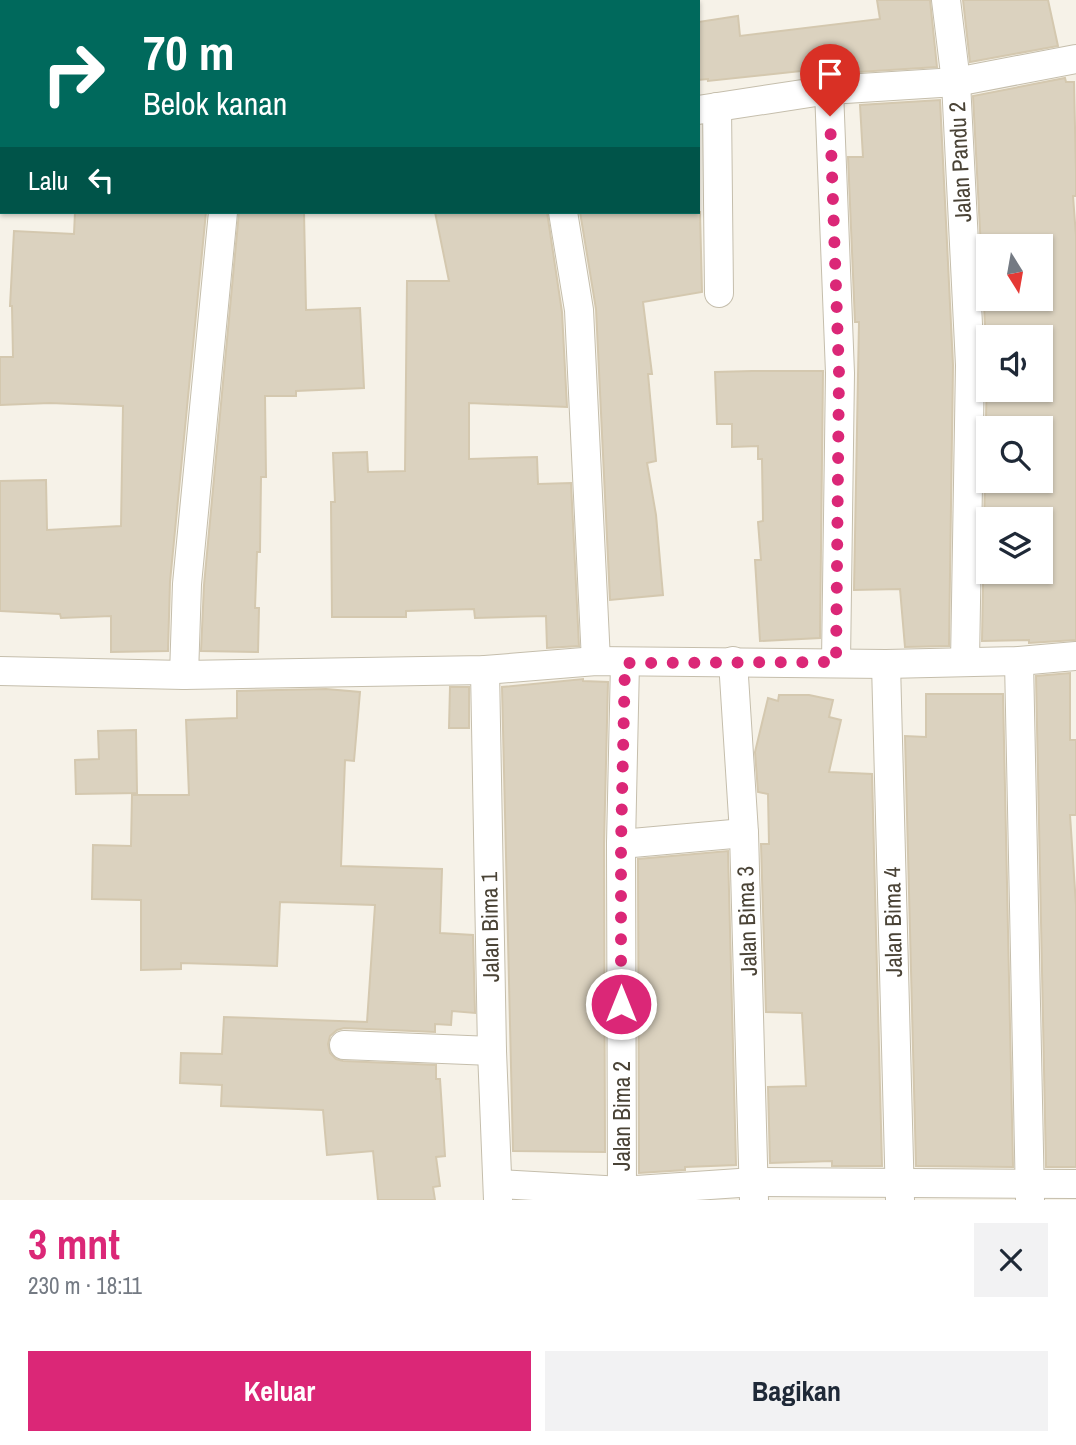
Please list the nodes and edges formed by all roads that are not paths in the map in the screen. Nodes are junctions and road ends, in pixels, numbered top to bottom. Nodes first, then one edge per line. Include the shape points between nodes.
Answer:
1 (946, 0) edge
2 (1076, 59) edge
3 (956, 82) junction
4 (829, 90) junction
5 (708, 108) edge
6 (223, 214) edge
7 (563, 214) edge
8 (719, 293) dead end
9 (1076, 656) edge
10 (596, 661) junction
11 (733, 661) junction
12 (1019, 661) junction
13 (836, 662) junction
14 (965, 662) junction
15 (625, 663) junction
16 (886, 664) junction
17 (485, 670) junction
18 (0, 671) edge
19 (184, 674) junction
20 (744, 833) junction
21 (621, 844) junction
22 (344, 1045) dead end
23 (492, 1051) junction
24 (1076, 1184) edge
25 (754, 1191) edge
26 (899, 1191) edge
27 (498, 1192) edge
28 (1030, 1192) edge
29 (622, 1196) edge

1 - 3 street, Jalan Pandu 2
2 - 3 street
3 - 4 street
3 - 14 street, Jalan Pandu 2 via 970,366
4 - 5 street
4 - 13 street via 839,373
5 - 8 street
6 - 19 street via 188,571
7 - 10 street via 579,310
9 - 12 street
10 - 15 street
10 - 17 street
11 - 13 street
11 - 15 street
11 - 20 street, Jalan Bima 3
12 - 14 street
12 - 28 street
13 - 16 street
14 - 16 street
15 - 21 street, Jalan Bima 2
16 - 26 street, Jalan Bima 4
17 - 19 street
17 - 23 street, Jalan Bima 1
18 - 19 street
20 - 21 street
20 - 25 street, Jalan Bima 3
21 - 29 street, Jalan Bima 2
22 - 23 street
23 - 27 street, Jalan Bima 1
24 - 28 street
25 - 26 street
25 - 29 street
26 - 28 street
27 - 29 street

